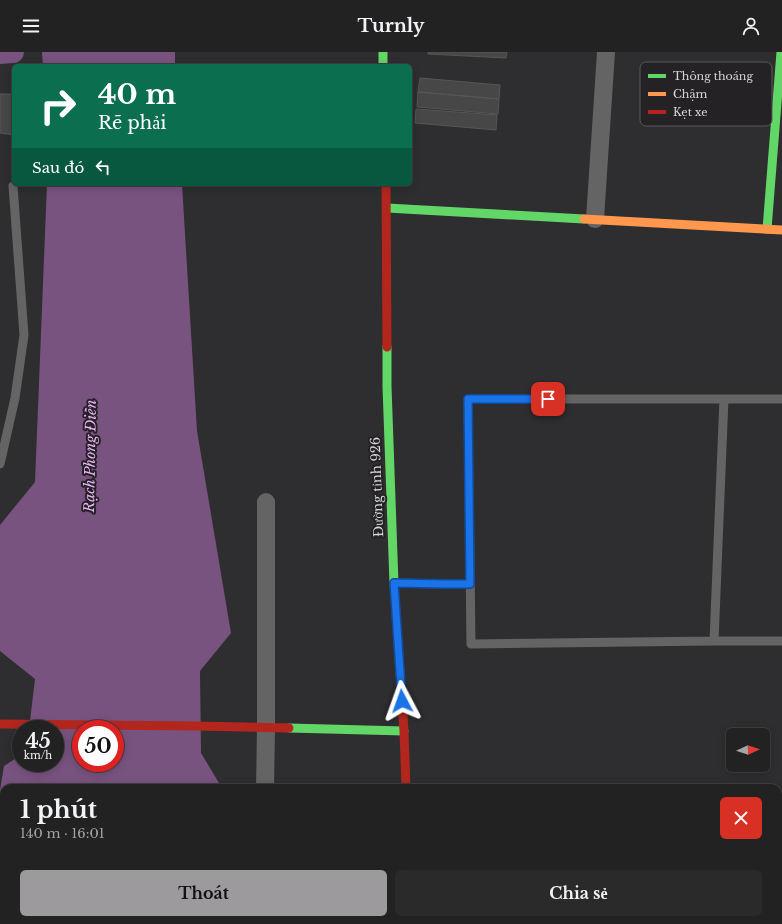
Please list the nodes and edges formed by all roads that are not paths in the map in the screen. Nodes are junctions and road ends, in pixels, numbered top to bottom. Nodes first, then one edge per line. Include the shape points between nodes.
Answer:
1 (383, 52) edge
2 (606, 52) edge
3 (781, 52) edge
4 (383, 64) edge
5 (14, 186) dead end
6 (386, 186) edge
7 (387, 208) junction
8 (596, 219) junction
9 (767, 229) junction
10 (782, 230) edge
11 (724, 399) junction
12 (782, 399) edge
13 (0, 464) edge
14 (266, 502) dead end
15 (394, 583) junction
16 (470, 584) junction
17 (714, 641) junction
18 (782, 641) edge
19 (0, 724) edge
20 (266, 728) junction
21 (404, 731) junction
22 (265, 784) edge
23 (406, 784) edge

1 - 4 street
2 - 8 street
3 - 9 street
5 - 13 lane via 24,335 15,398
6 - 7 street, Đường tỉnh 926
7 - 8 street
7 - 15 street, Đường tỉnh 926 via 387,386
8 - 9 street
9 - 10 street
11 - 12 lane
11 - 16 lane via 468,399
11 - 17 lane
14 - 20 street
15 - 16 lane
15 - 21 street, Đường tỉnh 926
16 - 17 lane via 471,644
17 - 18 lane
19 - 20 street
20 - 21 street
20 - 22 street
21 - 23 street, Đường tỉnh 926

